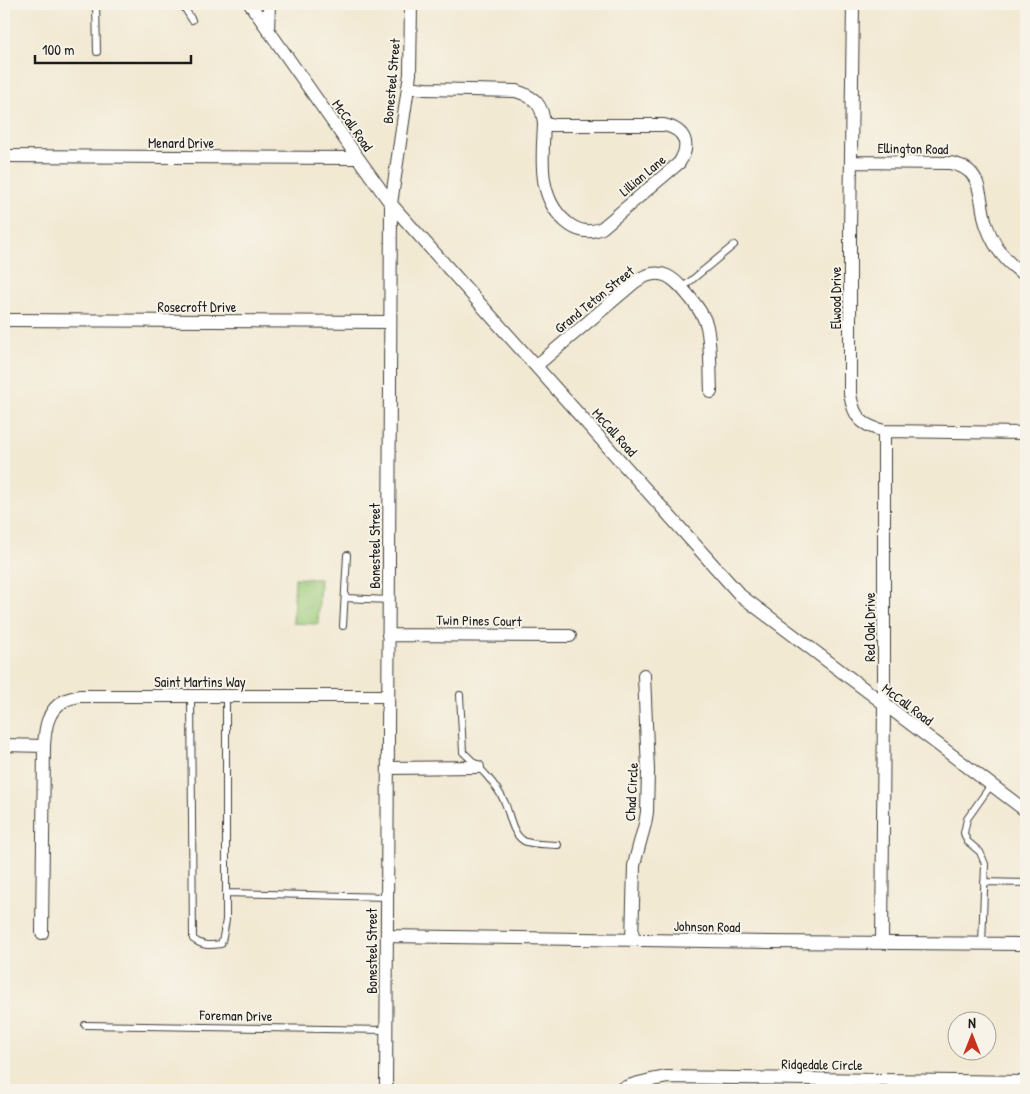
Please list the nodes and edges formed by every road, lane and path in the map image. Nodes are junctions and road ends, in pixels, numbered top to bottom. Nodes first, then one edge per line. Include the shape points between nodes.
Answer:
1 (8, 4) edge
2 (96, 4) edge
3 (182, 4) edge
4 (250, 4) edge
5 (269, 4) edge
6 (411, 4) edge
7 (853, 4) edge
8 (4, 7) edge
9 (192, 20) dead end
10 (268, 31) junction
11 (96, 52) dead end
12 (408, 88) junction
13 (544, 125) junction
14 (4, 156) edge
15 (358, 158) junction
16 (851, 162) junction
17 (391, 204) junction
18 (734, 245) dead end
19 (1026, 275) edge
20 (682, 288) junction
21 (4, 320) edge
22 (390, 322) junction
23 (536, 366) junction
24 (711, 392) dead end
25 (884, 432) junction
26 (1026, 433) edge
27 (347, 555) dead end
28 (344, 598) junction
29 (389, 600) junction
30 (343, 626) dead end
31 (388, 634) junction
32 (570, 636) dead end
33 (644, 675) dead end
34 (460, 695) dead end
35 (191, 696) junction
36 (226, 696) junction
37 (388, 696) junction
38 (884, 704) junction
39 (4, 745) edge
40 (44, 746) junction
41 (478, 767) junction
42 (388, 768) junction
43 (991, 785) junction
44 (1026, 812) edge
45 (558, 845) dead end
46 (984, 882) junction
47 (1026, 883) edge
48 (227, 893) junction
49 (387, 897) junction
50 (42, 933) dead end
51 (386, 936) junction
52 (632, 940) junction
53 (882, 943) junction
54 (982, 944) junction
55 (1026, 944) edge
56 (85, 1025) dead end
57 (386, 1030) junction
58 (1026, 1082) edge
59 (386, 1090) edge
60 (619, 1090) edge

1 - 8 lane
2 - 11 lane
3 - 9 lane
4 - 10 street, McCall Road
5 - 10 street
6 - 12 street, Bonesteel Street
7 - 16 street, Elwood Drive
10 - 15 street, McCall Road
12 - 13 street, Lillian Lane via 516,91 540,105
12 - 17 street, Bonesteel Street
13 - 13 street, Lillian Lane via 664,125 681,133 686,147 679,163 602,228 590,232 567,223 554,208 546,190 542,163
14 - 15 street, Menard Drive
15 - 17 street, McCall Road
16 - 19 street, Ellington Road via 950,163 966,168 978,183 991,237 1002,255
16 - 25 street, Elwood Drive via 850,394 860,420
17 - 22 street, Bonesteel Street
17 - 23 street, McCall Road
18 - 20 lane
20 - 23 street, Grand Teton Street via 664,274 644,276
20 - 24 street, Grand Teton Street via 707,325
21 - 22 street, Rosecroft Drive
22 - 29 street, Bonesteel Street
23 - 38 street, McCall Road via 740,594
25 - 26 street, Elwood Drive
25 - 38 street, Red Oak Drive
27 - 28 lane
28 - 29 lane
28 - 30 lane
29 - 31 street, Bonesteel Street
31 - 32 street, Twin Pines Court
31 - 37 street, Bonesteel Street
33 - 52 street, Chad Circle via 647,812 634,866
34 - 41 lane via 463,752
35 - 36 street, Saint Martins Way
35 - 40 street, Saint Martins Way via 79,696 64,701 52,711 46,725
35 - 48 lane via 193,939 200,944 220,944 226,920
36 - 37 street, Saint Martins Way
36 - 48 lane
37 - 42 street, Bonesteel Street
38 - 43 street, McCall Road
38 - 53 street, Red Oak Drive
39 - 40 street
40 - 50 street, Saint Martins Way
41 - 42 street
41 - 45 lane via 499,791 519,838 526,843
42 - 49 street, Bonesteel Street
43 - 44 street, McCall Road
43 - 46 lane via 967,819 964,833 967,841 980,852 985,864
46 - 47 lane
46 - 54 lane
48 - 49 lane
49 - 51 street, Bonesteel Street
51 - 52 street, Johnson Road
51 - 57 street, Bonesteel Street
52 - 53 street, Johnson Road
53 - 54 street, Johnson Road
54 - 55 street, Johnson Road
56 - 57 lane, Foreman Drive
57 - 59 street, Bonesteel Street
58 - 60 street, Ridgedale Circle via 667,1077

